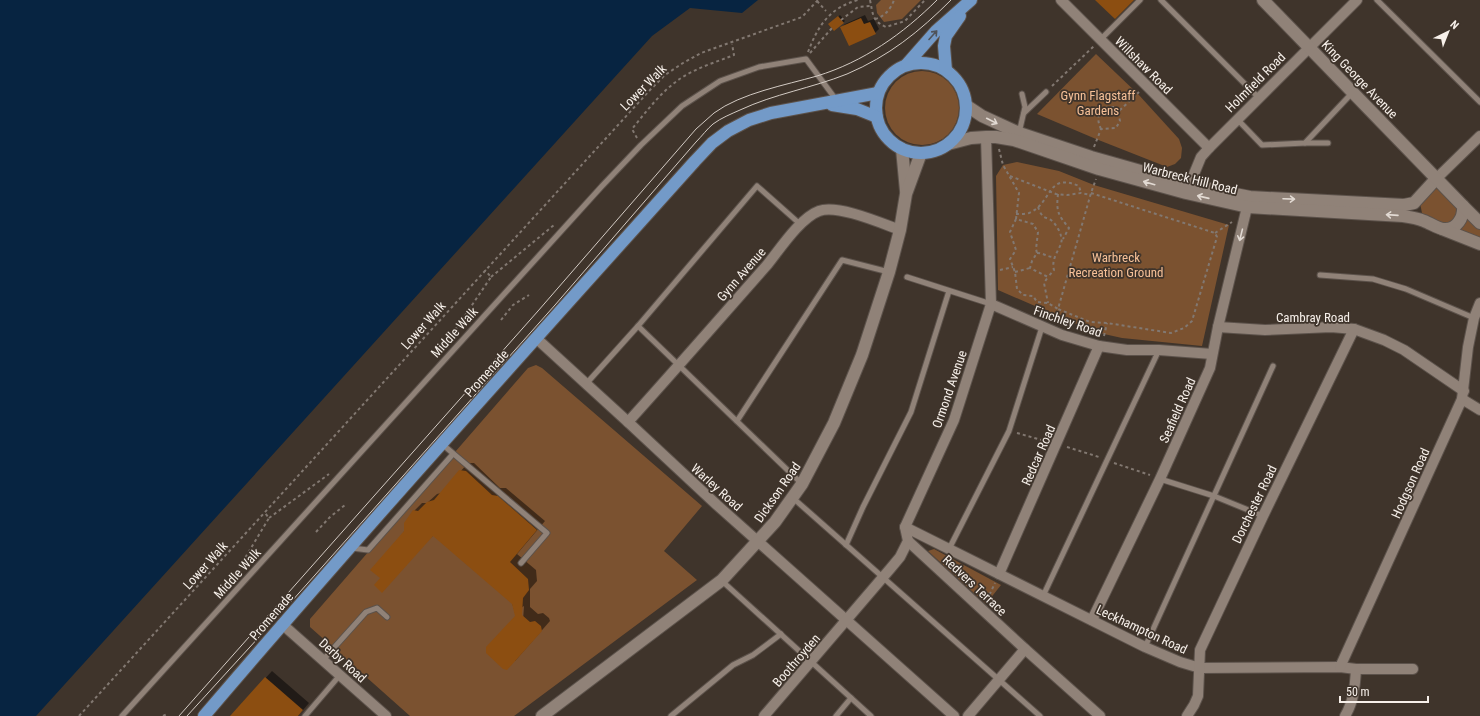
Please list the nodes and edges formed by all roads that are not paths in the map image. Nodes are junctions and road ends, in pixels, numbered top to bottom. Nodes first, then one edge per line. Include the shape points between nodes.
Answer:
1 (971, 0) edge
2 (1061, 0) edge
3 (1140, 0) edge
4 (1161, 0) edge
5 (1263, 0) edge
6 (1357, 0) edge
7 (1377, 0) edge
8 (1100, 40) junction
9 (1309, 47) junction
10 (907, 64) junction
11 (946, 70) junction
12 (1046, 92) road end
13 (1353, 92) junction
14 (878, 93) junction
15 (1022, 94) dead end
16 (1258, 98) junction
17 (837, 101) junction
18 (1480, 102) edge
19 (824, 104) junction
20 (967, 106) junction
21 (1024, 114) junction
22 (877, 117) junction
23 (1237, 119) junction
24 (1019, 133) junction
25 (1480, 136) edge
26 (991, 137) junction
27 (1328, 142) dead end
28 (1305, 143) junction
29 (948, 144) junction
30 (1209, 148) junction
31 (902, 149) junction
32 (921, 153) junction
33 (1436, 179) junction
34 (1188, 189) junction
35 (906, 194) junction
36 (1421, 194) junction
37 (1249, 202) junction
38 (1463, 206) junction
39 (1430, 223) junction
40 (1480, 223) edge
41 (800, 224) junction
42 (1442, 229) junction
43 (900, 230) junction
44 (1480, 244) edge
45 (889, 272) junction
46 (1320, 275) dead end
47 (907, 277) dead end
48 (949, 291) junction
49 (1480, 303) edge
50 (991, 304) junction
51 (1474, 318) junction
52 (638, 326) junction
53 (1042, 327) junction
54 (1218, 327) junction
55 (1354, 329) junction
56 (536, 338) junction
57 (1099, 346) junction
58 (1159, 350) junction
59 (1212, 354) junction
60 (679, 365) junction
61 (1272, 366) dead end
62 (586, 384) junction
63 (1463, 395) junction
64 (1480, 410) edge
65 (737, 421) junction
66 (628, 422) junction
67 (442, 444) junction
68 (453, 454) junction
69 (1160, 479) junction
70 (802, 484) junction
71 (1214, 496) junction
72 (793, 498) junction
73 (1262, 516) junction
74 (905, 527) junction
75 (759, 541) junction
76 (908, 541) junction
77 (846, 545) junction
78 (351, 547) junction
79 (949, 549) junction
80 (521, 563) dead end
81 (999, 574) junction
82 (884, 577) junction
83 (722, 580) junction
84 (1043, 596) junction
85 (388, 617) dead end
86 (1092, 620) junction
87 (846, 621) junction
88 (282, 624) junction
89 (781, 634) junction
90 (1145, 647) junction
91 (1025, 649) junction
92 (323, 660) junction
93 (811, 662) junction
94 (1340, 667) junction
95 (1200, 668) junction
96 (1356, 669) junction
97 (1413, 669) dead end
98 (340, 675) junction
99 (999, 679) junction
100 (851, 698) junction
101 (838, 715) edge
102 (122, 716) edge
103 (204, 716) edge
104 (305, 716) edge
105 (386, 716) edge
106 (542, 716) edge
107 (671, 716) edge
108 (764, 716) edge
109 (871, 716) edge
110 (954, 716) edge
111 (968, 716) edge
112 (1040, 716) edge
113 (1100, 716) edge
114 (1187, 716) edge
115 (1345, 716) edge

10 -> 1 main road via 936,31
1 - 11 main road via 946,36
2 - 8 street, Willshaw Road
3 - 8 lane
4 - 16 lane
5 - 9 main road, King George Avenue
6 - 9 street, Holmfield Road
7 - 18 lane
8 - 30 street, Willshaw Road
9 - 13 main road, King George Avenue
9 - 16 street, Holmfield Road
10 - 11 main road via 921,62 934,64
10 - 14 main road via 894,71 884,81
11 - 20 main road via 961,85
12 - 21 lane
13 - 28 lane
13 - 33 main road, King George Avenue
14 - 17 main road, Promenade
14 - 22 main road
15 - 21 lane
16 - 23 street, Holmfield Road
17 - 19 main road, Promenade
17 - 102 lane, Middle Walk via 806,59 759,67 720,81 682,106 641,145 412,394
19 - 22 main road, Promenade via 857,109
19 - 56 main road, Promenade via 771,113 749,120 712,143
20 -> 24 main road, Warbreck Hill Road
20 - 29 main road via 961,130
21 - 24 lane
22 - 31 main road via 886,136
23 - 28 lane via 1262,145
23 - 30 street, Holmfield Road
24 - 34 main road, Warbreck Hill Road
25 - 33 street
26 - 29 main road, Warbreck Hill Road via 971,138
34 -> 26 main road, Warbreck Hill Road via 1078,162 1014,140
26 - 50 street, Ormond Avenue
27 - 28 lane
29 - 32 main road via 936,151
30 - 34 street, Holmfield Road via 1201,156
31 - 32 main road
31 - 35 main road, Dickson Road
32 - 35 main road, Dickson Road
33 - 36 main road, Warbreck Hill Road
33 - 38 main road
34 - 37 main road, Warbreck Hill Road
35 - 43 main road, Dickson Road
37 -> 36 main road, Warbreck Hill Road via 1404,205 1414,203
36 - 39 main road via 1422,213
39 -> 37 main road, Warbreck Hill Road via 1415,217
37 -> 54 street, Seafield Road
38 - 40 main road
38 - 42 main road via 1459,223
39 - 42 main road, Warbreck Hill Road
41 - 43 street, Gynn Avenue via 820,210 830,209 841,210
41 - 52 lane via 757,186
41 - 60 street, Gynn Avenue
42 - 44 main road, Warbreck Hill Road
43 - 45 main road, Dickson Road
45 - 65 lane via 842,260
45 - 70 main road, Dickson Road via 849,390
46 - 51 lane via 1373,279 1406,289
47 - 48 lane
48 - 50 lane
48 - 77 lane via 911,412
49 - 51 street, Hodgson Road
50 - 53 street, Finchley Road
50 - 74 street, Ormond Avenue via 954,420
51 - 63 street, Hodgson Road
52 - 60 lane
52 - 62 lane
53 - 57 street, Finchley Road
53 - 79 lane via 1009,431
54 - 55 street, Cambray Road via 1265,330
54 - 59 street, Seafield Road
55 - 63 street, Cambray Road via 1404,350
55 - 73 street, Dorchester Road
56 - 62 street, Warley Road
56 - 67 main road, Promenade
57 - 58 street, Finchley Road via 1127,350
57 - 81 street, Redcar Road
58 - 59 street, Finchley Road
58 - 84 lane
59 - 69 street, Seafield Road via 1210,368
60 - 65 lane
60 - 66 street, Gynn Avenue
61 - 71 lane
62 - 66 street, Warley Road
63 - 64 street, Cambray Road
63 - 94 street, Hodgson Road
65 - 70 lane
66 - 75 street, Warley Road
67 - 68 lane
67 - 78 main road, Promenade
68 - 78 lane via 368,550
68 - 80 lane via 547,533
69 - 71 lane
69 - 86 street, Seafield Road
70 - 72 main road, Dickson Road
71 - 73 lane
71 - 90 lane
72 - 75 main road, Dickson Road
72 - 77 lane
73 - 95 street, Dorchester Road via 1200,650
74 - 76 street
74 - 79 street, Leckhampton Road
75 - 83 main road, Dickson Road
75 - 87 street, Warley Road
76 - 82 street via 900,557
76 - 91 street, Redvers Terrace
77 - 82 lane
78 - 88 main road, Promenade
79 - 81 street, Leckhampton Road
81 - 84 street, Leckhampton Road
82 - 87 street
82 - 99 lane
83 - 89 lane
83 - 106 main road, Dickson Road
84 - 86 street, Leckhampton Road
85 - 92 lane via 376,608 366,612
86 - 90 street, Leckhampton Road
87 - 93 street, Boothroyden
87 - 110 street, Warley Road
88 - 92 street, Derby Road
88 - 103 main road, Promenade
89 - 93 lane
89 - 107 lane via 753,655 733,665
90 - 95 street, Leckhampton Road
91 - 99 street
91 - 113 street, Redvers Terrace
92 - 98 street, Derby Road
93 - 100 lane
93 - 108 street, Boothroyden
94 - 95 street, Leckhampton Road
94 - 96 street, Leckhampton Road
95 - 114 street, Dorchester Road via 1198,696
96 - 97 street, Leckhampton Road
96 - 115 street via 1354,698
98 - 104 lane
98 - 105 street, Derby Road
99 - 111 street
99 - 112 lane
100 - 101 lane
100 - 109 lane

